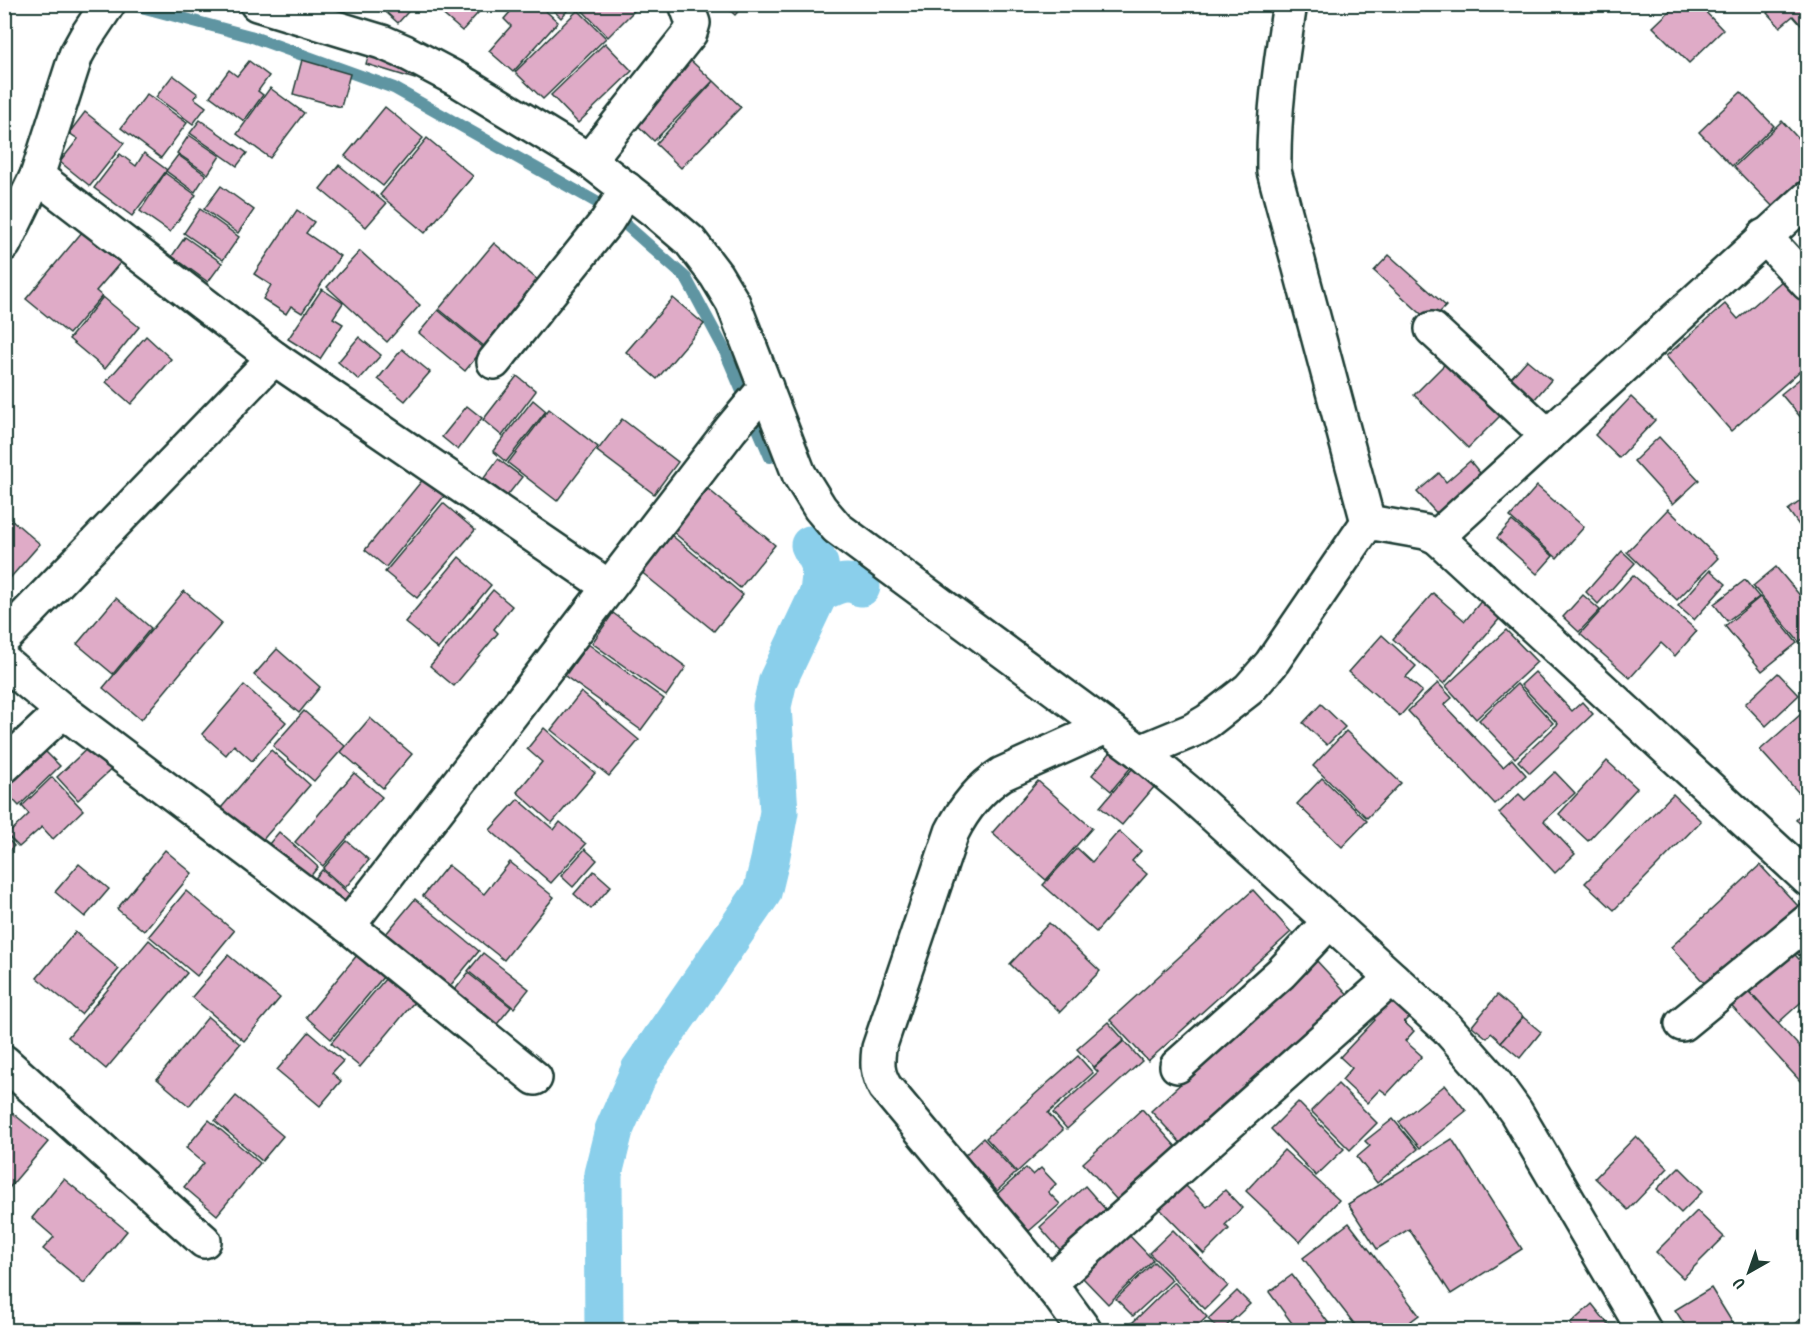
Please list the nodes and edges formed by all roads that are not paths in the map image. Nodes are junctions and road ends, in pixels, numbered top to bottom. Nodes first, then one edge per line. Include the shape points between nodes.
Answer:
1 (108, 4) edge
2 (257, 4) edge
3 (686, 4) edge
4 (1290, 4) edge
5 (589, 160) junction
6 (37, 176) junction
7 (1808, 198) edge
8 (618, 204) junction
9 (1764, 236) junction
10 (4, 244) edge
11 (1808, 284) edge
12 (1432, 329) dead end
13 (274, 358) junction
14 (494, 362) dead end
15 (749, 407) junction
16 (1548, 436) junction
17 (1372, 522) junction
18 (1431, 534) junction
19 (609, 586) junction
20 (4, 638) edge
21 (4, 662) edge
22 (63, 711) junction
23 (1106, 727) junction
24 (1147, 758) junction
25 (4, 766) edge
26 (1808, 879) edge
27 (1330, 921) junction
28 (1808, 921) edge
29 (348, 926) junction
30 (1392, 978) junction
31 (1682, 1024) dead end
32 (4, 1062) edge
33 (1177, 1066) dead end
34 (535, 1078) dead end
35 (204, 1240) dead end
36 (1049, 1284) junction
37 (1084, 1330) edge
38 (1644, 1330) edge

1 - 6 street via 76,55
2 - 5 street via 405,52
3 - 5 street via 693,23 690,33
4 - 17 street via 1279,70 1274,171
5 - 8 street
6 - 10 street
6 - 13 street
7 - 9 street
8 - 14 street
8 - 15 street via 690,241 716,275 733,303
9 - 11 street
9 - 16 street
12 - 16 street
13 - 19 street
13 - 20 street
15 - 19 street
15 - 23 street via 786,446 820,508 837,528
16 - 18 street
17 - 18 street
17 - 24 street via 1249,689 1208,722
18 - 26 street
19 - 29 street
21 - 22 street
22 - 25 street
22 - 29 street
23 - 24 street
23 - 36 street via 1002,774 983,788 964,811 952,832 879,1048 878,1071 885,1087
24 - 27 street
27 - 30 street
27 - 33 street via 1281,973
28 - 31 street
29 - 34 street
30 - 36 street
30 - 38 street via 1454,1035 1516,1112
32 - 35 street
36 - 37 street

